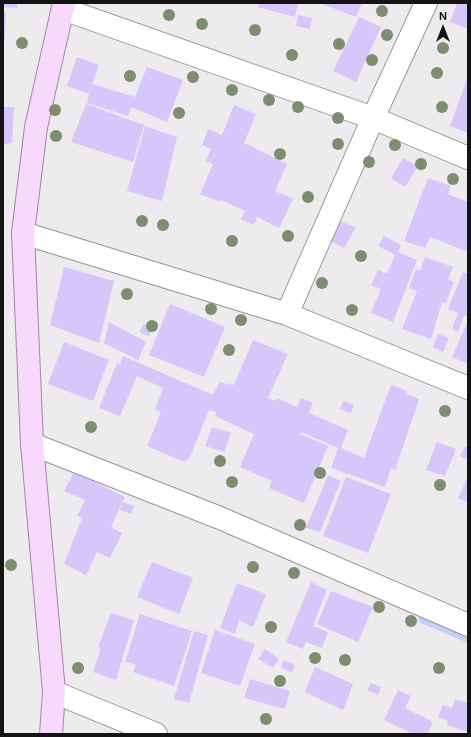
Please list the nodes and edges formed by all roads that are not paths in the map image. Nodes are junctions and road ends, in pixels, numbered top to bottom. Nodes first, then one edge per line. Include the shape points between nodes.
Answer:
1 (426, 3) edge
2 (63, 6) edge
3 (373, 118) junction
4 (468, 158) edge
5 (23, 233) junction
6 (287, 314) junction
7 (468, 388) edge
8 (32, 444) junction
9 (468, 624) edge
10 (54, 692) junction
11 (50, 734) edge
12 (156, 734) edge

1 - 3 street
2 - 3 street
2 - 5 main road via 36,127
3 - 4 street
3 - 6 street
5 - 6 street
5 - 8 main road
6 - 7 street
8 - 9 street via 220,518
8 - 10 main road
10 - 11 main road
10 - 12 street

